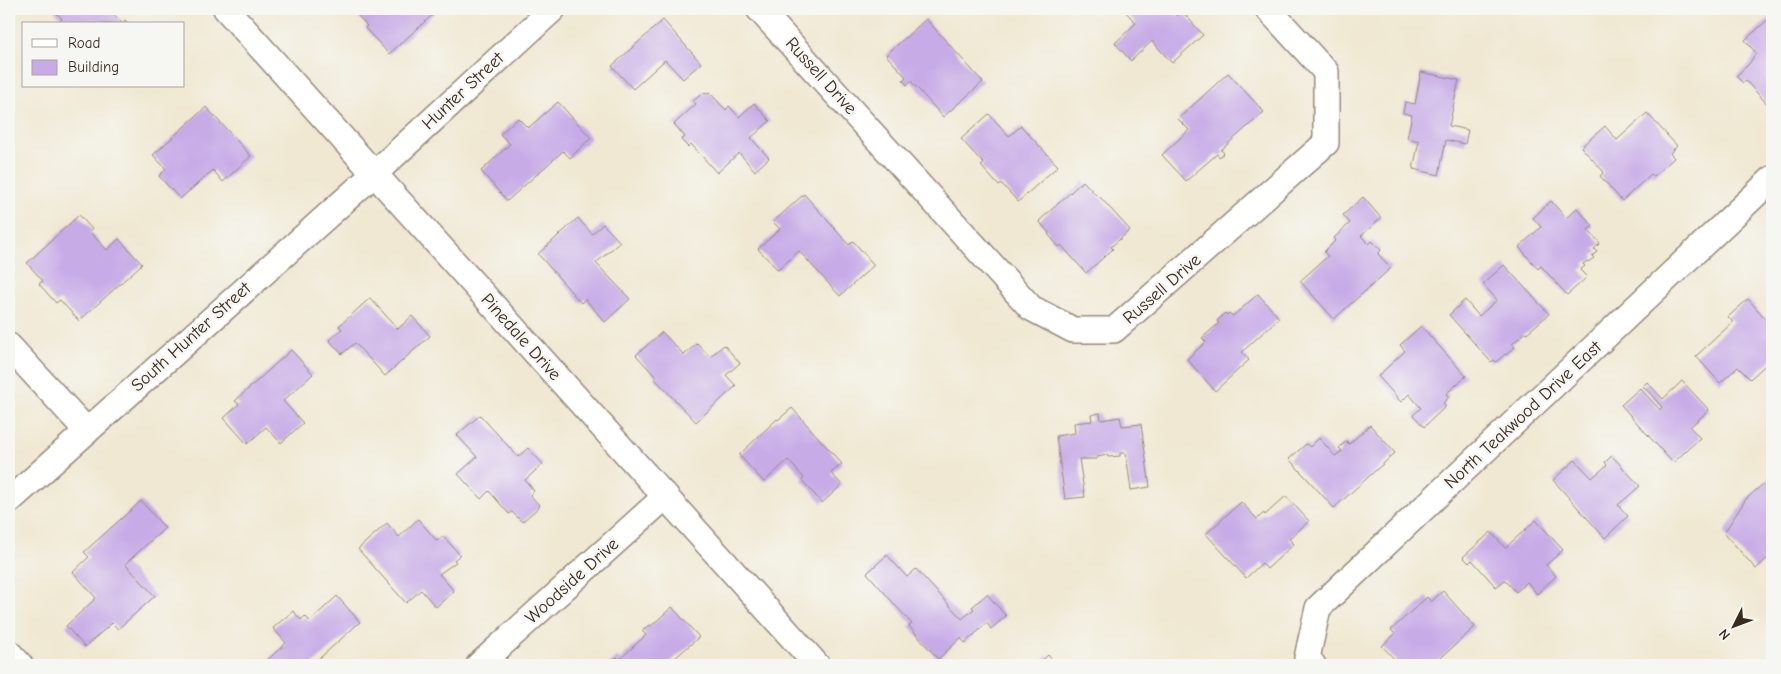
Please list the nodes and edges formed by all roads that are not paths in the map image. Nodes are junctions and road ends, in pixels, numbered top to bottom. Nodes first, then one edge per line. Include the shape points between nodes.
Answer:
1 (226, 9) edge
2 (553, 9) edge
3 (759, 9) edge
4 (1268, 9) edge
5 (374, 174) junction
6 (1772, 179) edge
7 (9, 346) edge
8 (87, 431) junction
9 (666, 496) junction
10 (9, 501) edge
11 (9, 653) edge
12 (20, 665) edge
13 (479, 665) edge
14 (817, 665) edge
15 (1313, 665) edge

1 - 5 street, Pinedale Drive
2 - 5 street, Hunter Street
3 - 4 street, Russell Drive via 1031,308 1073,330 1114,330 1326,143 1326,72
5 - 8 street, South Hunter Street
5 - 9 street, Pinedale Drive
6 - 15 street, North Teakwood Drive East via 1318,608 1307,658
7 - 8 street
8 - 10 street, South Hunter Street
9 - 13 street, Woodside Drive
9 - 14 street, Pinedale Drive
11 - 12 street

